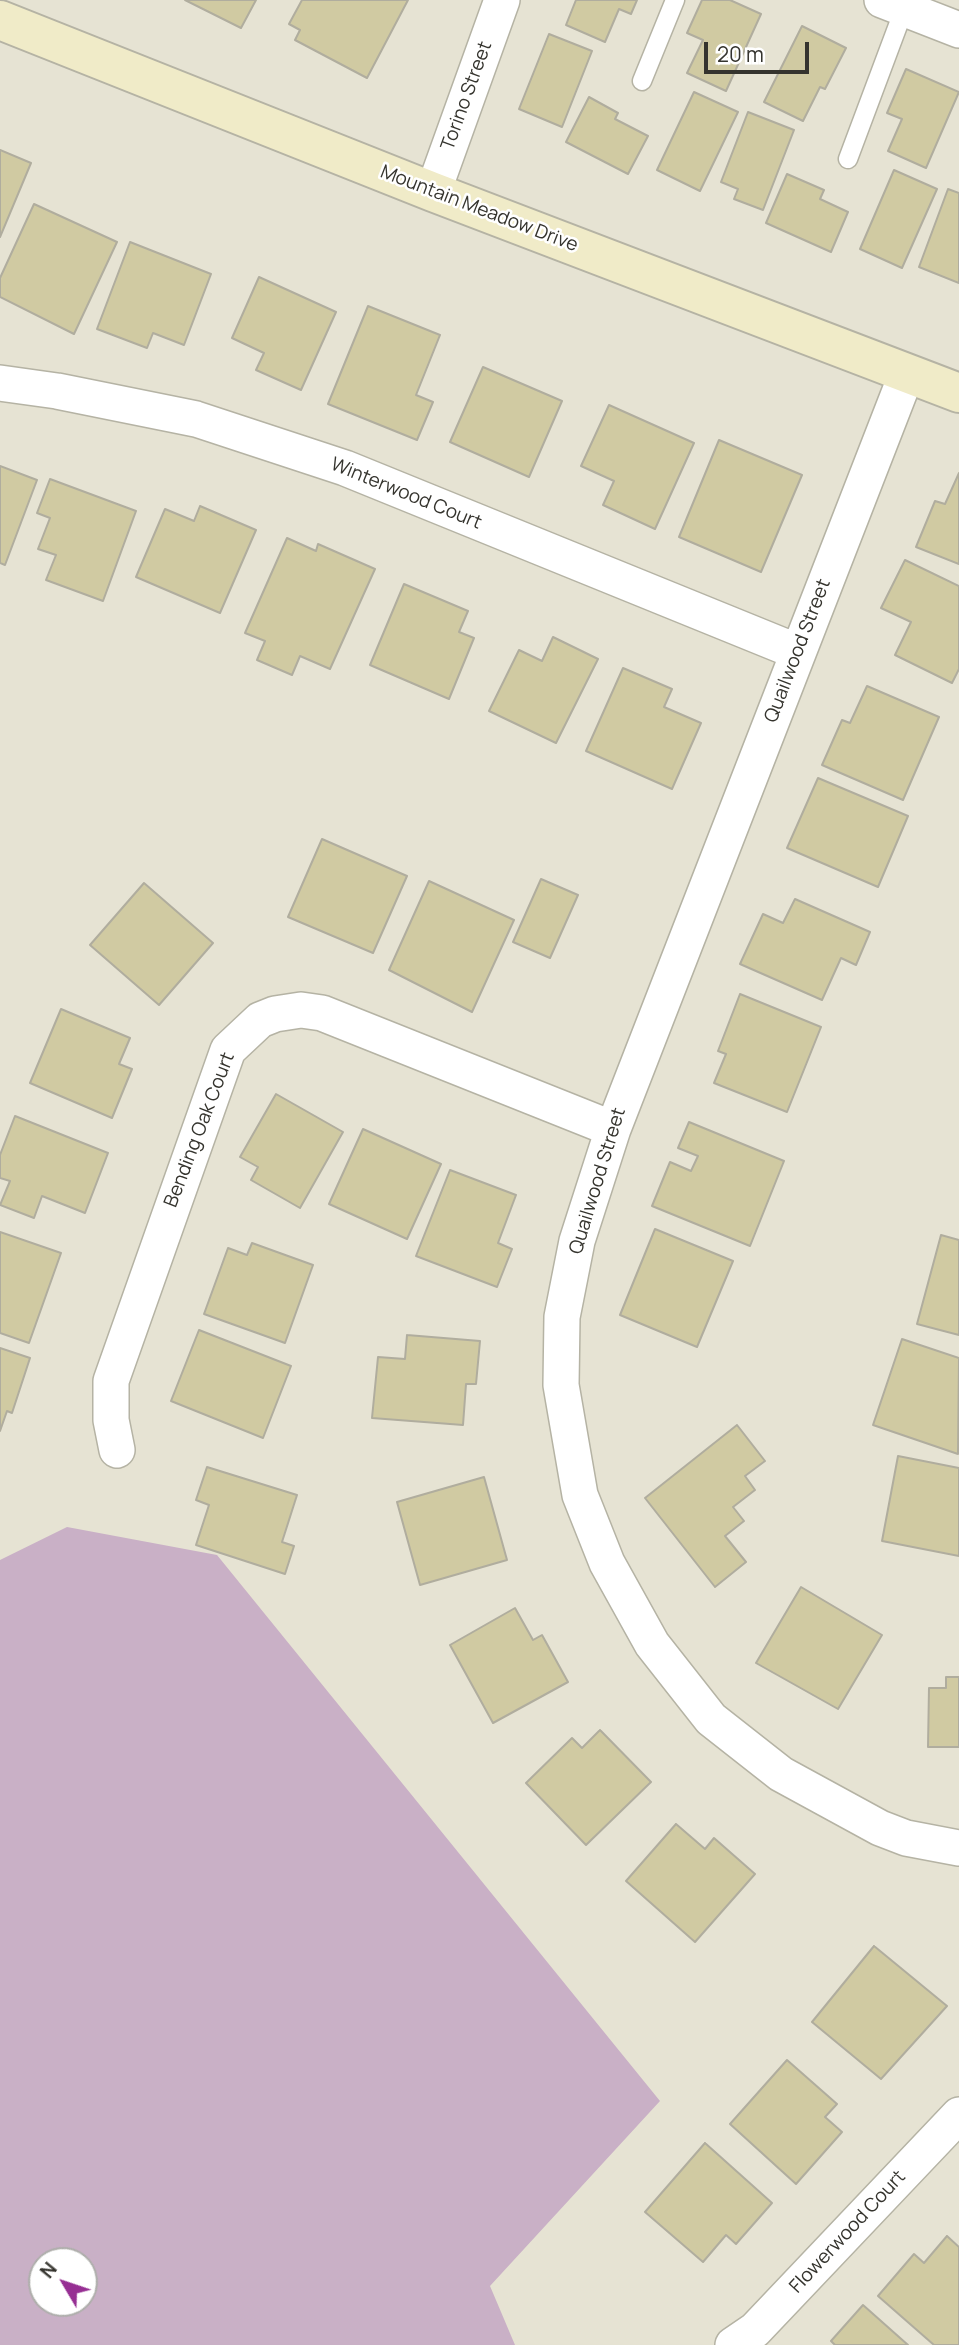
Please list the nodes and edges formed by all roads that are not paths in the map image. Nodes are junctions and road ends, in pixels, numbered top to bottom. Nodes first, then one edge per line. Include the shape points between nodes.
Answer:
1 (502, 0) edge
2 (675, 0) edge
3 (898, 3) edge
4 (0, 20) edge
5 (959, 30) edge
6 (642, 81) dead end
7 (848, 159) dead end
8 (433, 192) junction
9 (907, 373) junction
10 (0, 383) edge
11 (959, 393) edge
12 (798, 652) junction
13 (613, 1129) junction
14 (117, 1450) dead end
15 (959, 1848) edge
16 (959, 2115) edge
17 (733, 2345) edge

1 - 8 street, Torino Street
2 - 6 lane
3 - 5 street
3 - 7 lane
4 - 8 street, Mountain Meadow Drive
8 - 9 street, Mountain Meadow Drive
9 - 11 street, Mountain Meadow Drive
9 - 12 street, Quailwood Street
10 - 12 street, Winterwood Court via 196,419 333,464
12 - 13 street, Quailwood Street
13 - 14 street, Bending Oak Court via 322,1013 301,1010 260,1020 228,1050 115,1368 108,1394
13 - 15 street, Quailwood Street via 577,1241 562,1317 561,1385 580,1495 607,1563 652,1644 712,1719 781,1774 880,1828
16 - 17 street, Flowerwood Court via 755,2330

